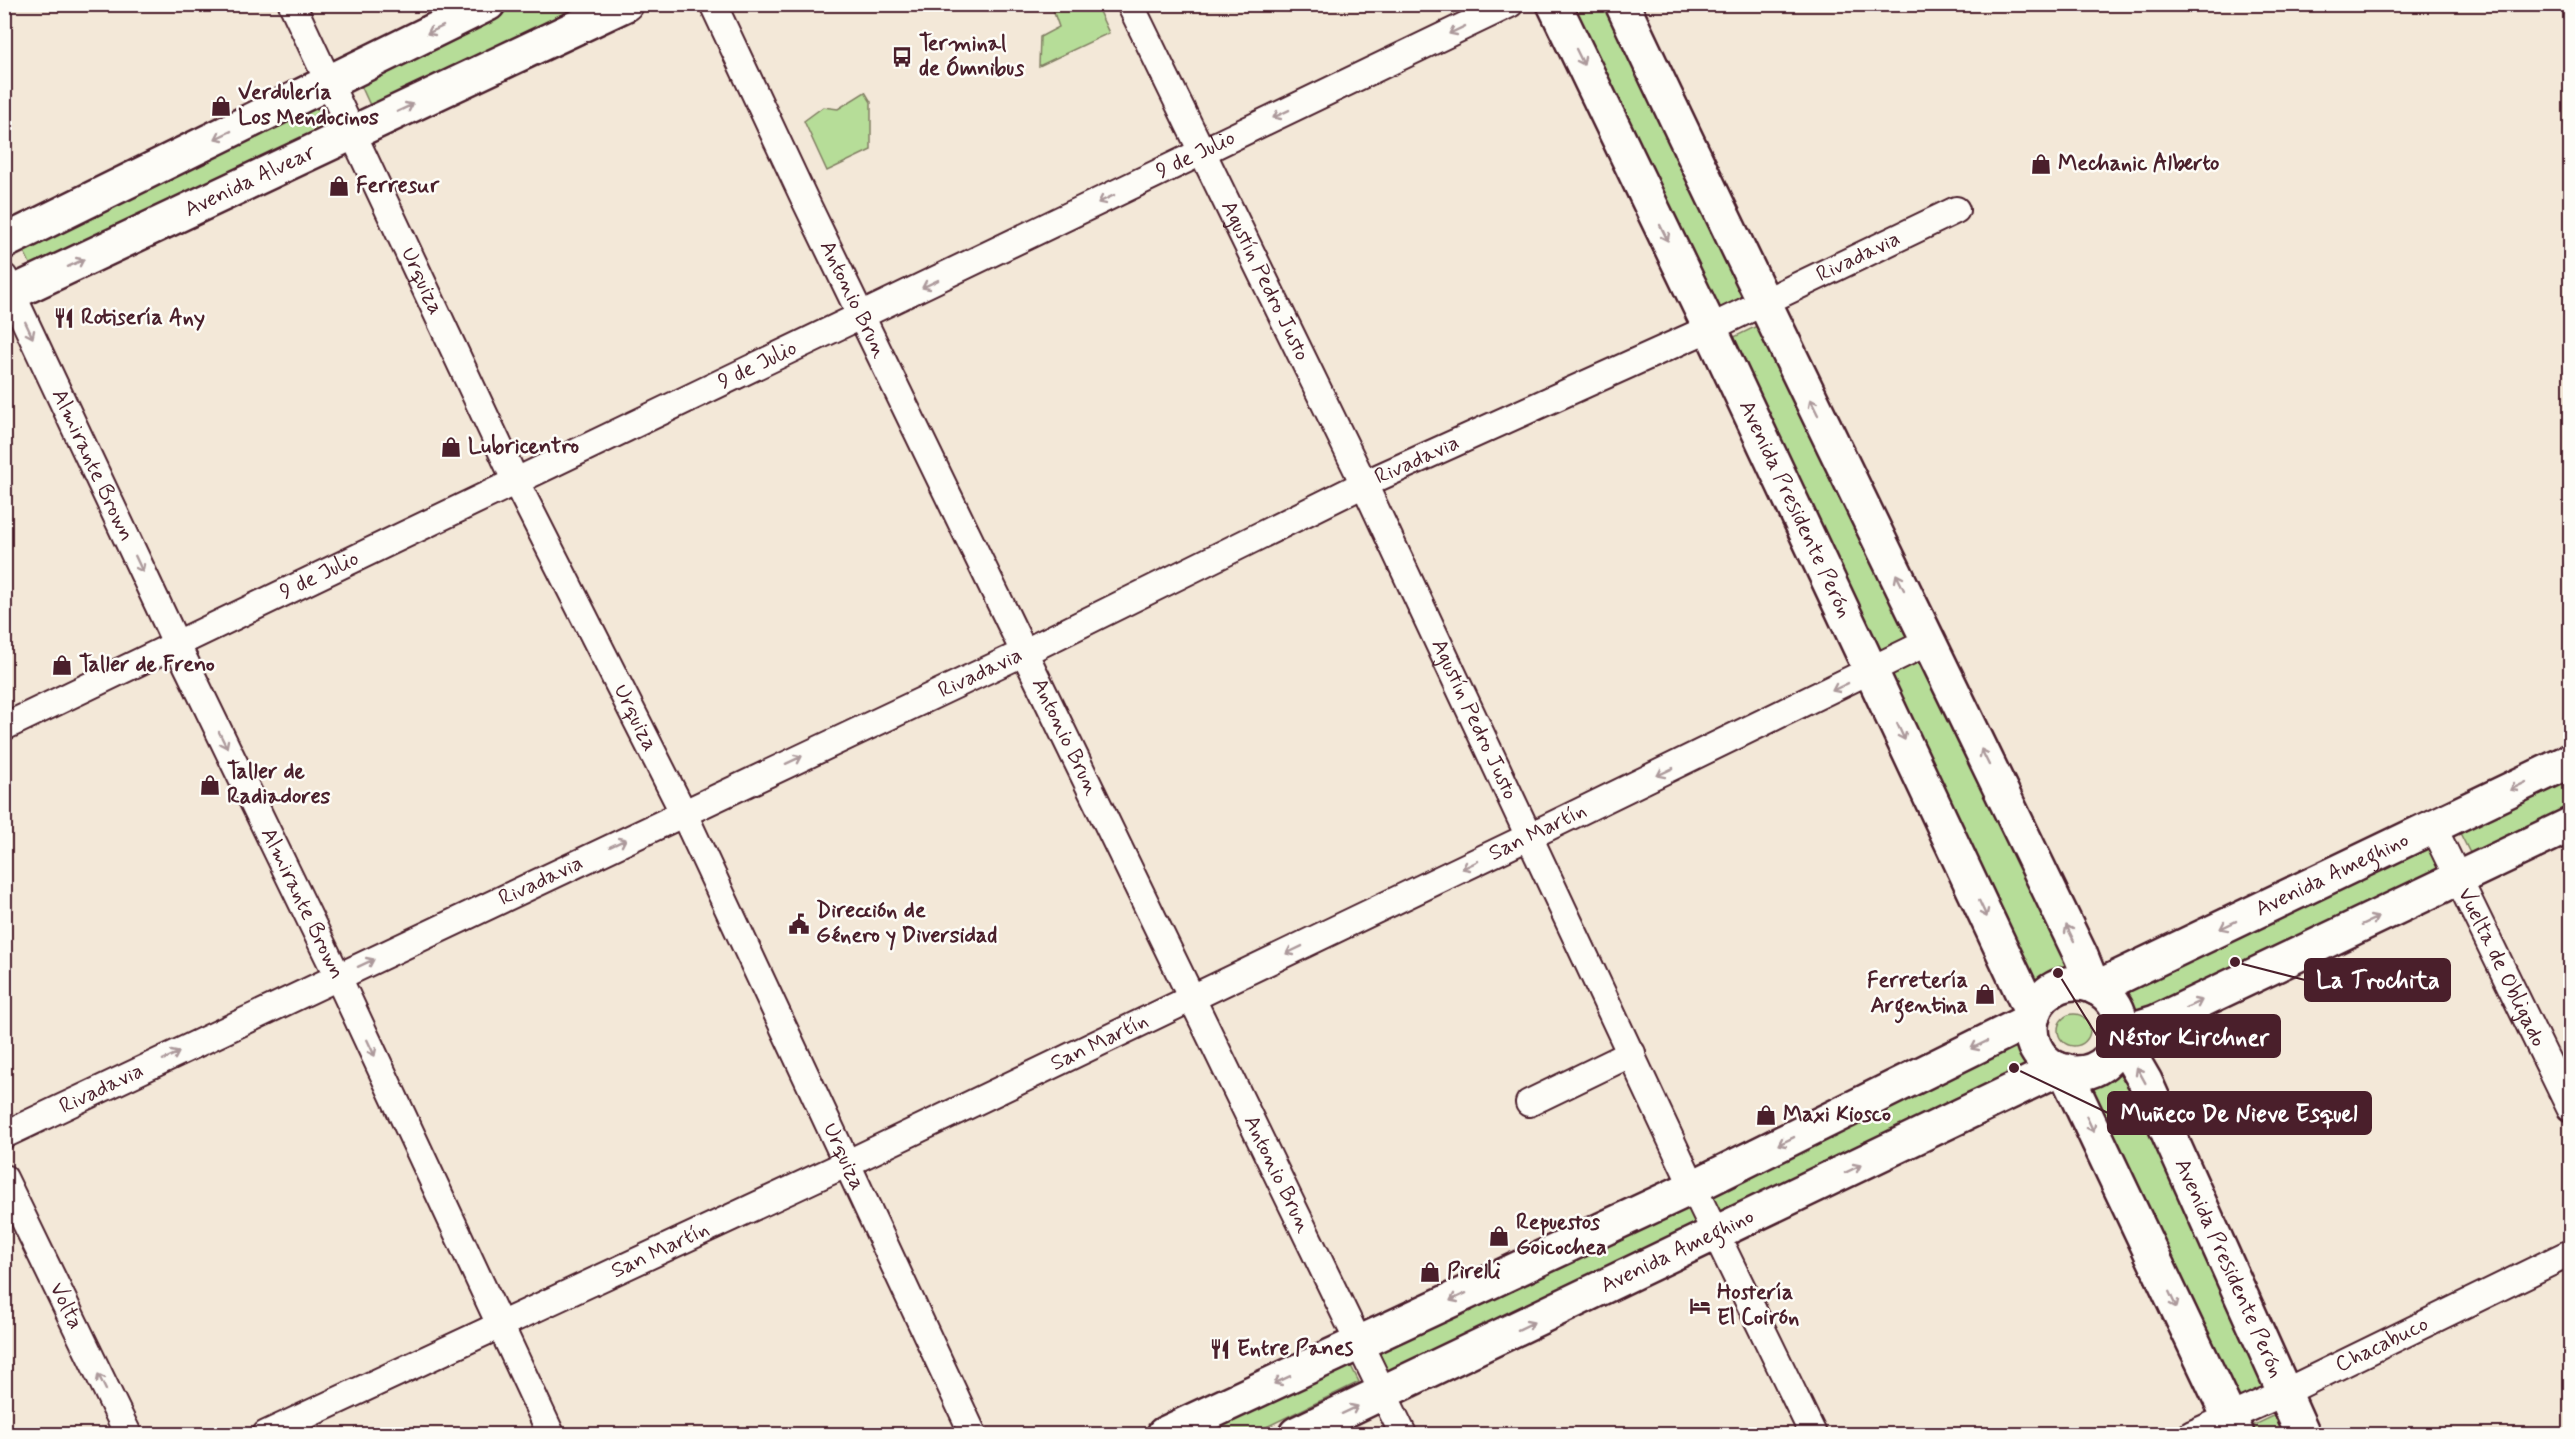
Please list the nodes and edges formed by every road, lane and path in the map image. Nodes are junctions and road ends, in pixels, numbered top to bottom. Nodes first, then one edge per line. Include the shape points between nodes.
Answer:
1 (292, 4) edge
2 (488, 4) edge
3 (626, 4) edge
4 (713, 4) edge
5 (1130, 4) edge
6 (1510, 4) edge
7 (1554, 4) edge
8 (1622, 4) edge
9 (330, 82) junction
10 (354, 132) junction
11 (1202, 153) junction
12 (1956, 210) dead end
13 (4, 242) edge
14 (7, 289) edge
15 (1763, 303) junction
16 (862, 316) junction
17 (1710, 328) junction
18 (516, 482) junction
19 (1364, 484) junction
20 (1930, 641) junction
21 (177, 645) junction
22 (1025, 652) junction
23 (1873, 671) junction
24 (4, 727) edge
25 (2571, 761) edge
26 (683, 812) junction
27 (2571, 825) edge
28 (2433, 827) junction
29 (1530, 836) junction
30 (2457, 879) junction
31 (338, 976) junction
32 (2095, 987) junction
33 (1192, 999) junction
34 (2032, 1017) junction
35 (2120, 1035) junction
36 (1632, 1053) junction
37 (2062, 1070) junction
38 (1529, 1103) dead end
39 (2571, 1108) edge
40 (4, 1135) edge
41 (848, 1163) junction
42 (4, 1178) edge
43 (1694, 1187) junction
44 (1718, 1234) junction
45 (2571, 1252) edge
46 (499, 1326) junction
47 (1359, 1344) junction
48 (2283, 1393) junction
49 (1384, 1394) junction
50 (2232, 1426) edge
51 (128, 1434) edge
52 (267, 1434) edge
53 (551, 1434) edge
54 (973, 1434) edge
55 (1164, 1434) edge
56 (1296, 1434) edge
57 (1403, 1434) edge
58 (1813, 1434) edge
59 (2192, 1434) edge
60 (2303, 1434) edge

1 - 9 street, Urquiza
2 -> 9 main road
10 -> 3 main road, Avenida Alvear
4 - 16 street, Antonio Brun
5 - 11 street, Agustín Pedro Justo
6 -> 11 street, 9 de Julio
7 -> 17 main road, Avenida Presidente Perón
8 - 15 main road
9 - 10 street, Urquiza
9 -> 13 main road
14 -> 10 main road, Avenida Alvear
10 - 18 street, Urquiza
11 -> 16 street, 9 de Julio
11 - 19 street, Agustín Pedro Justo
12 - 15 street, Rivadavia
14 -> 21 street, Almirante Brown
15 - 17 street, Rivadavia
20 -> 15 main road
16 - 18 street, 9 de Julio
16 - 22 street, Antonio Brun
17 - 19 street, Rivadavia
17 - 23 main road, Avenida Presidente Perón
18 - 21 street, 9 de Julio
18 - 26 street, Urquiza
19 - 22 street, Rivadavia
19 - 29 street, Agustín Pedro Justo
20 - 23 street, San Martín
32 -> 20 main road
21 - 24 street, 9 de Julio
21 -> 31 street, Almirante Brown
26 -> 22 street, Rivadavia
22 - 33 street, Antonio Brun
23 -> 29 street, San Martín
23 -> 34 main road, Avenida Presidente Perón
25 -> 28 main road, Avenida Ameghino
31 -> 26 street, Rivadavia
26 - 41 street, Urquiza
27 - 30 main road
28 - 30 street, Vuelta de Obligado
28 -> 32 main road, Avenida Ameghino
29 -> 33 street, San Martín
29 - 36 street, Agustín Pedro Justo
35 -> 30 main road via 2156,1022
30 - 39 street, Vuelta de Obligado
40 -> 31 street, Rivadavia
31 -> 46 street, Almirante Brown
32 - 34 main road via 2079,983 2052,989
32 - 35 main road via 2116,1007
33 - 41 street, San Martín
33 - 47 street, Antonio Brun
34 - 37 main road via 2032,1038 2037,1051 2046,1062
34 -> 43 main road
35 - 37 main road via 2114,1052 2103,1064 2089,1071
48 -> 35 main road, Avenida Presidente Perón via 2145,1081
36 - 38 street
36 - 43 street, Agustín Pedro Justo
44 -> 37 main road, Avenida Ameghino
37 -> 50 main road
41 - 46 street, San Martín
41 - 54 street, Urquiza
51 -> 42 street, Volta
43 - 44 street, Agustín Pedro Justo
43 -> 47 main road
49 -> 44 main road, Avenida Ameghino
44 - 58 street, Agustín Pedro Justo
45 - 48 street, Chacabuco
46 - 52 street, San Martín
46 - 53 street, Almirante Brown
47 - 49 street, Antonio Brun
47 -> 55 main road
48 - 50 street, Chacabuco
48 - 60 main road, Avenida Presidente Perón
56 -> 49 main road, Avenida Ameghino
49 - 57 street, Antonio Brun
50 - 59 street, Chacabuco

